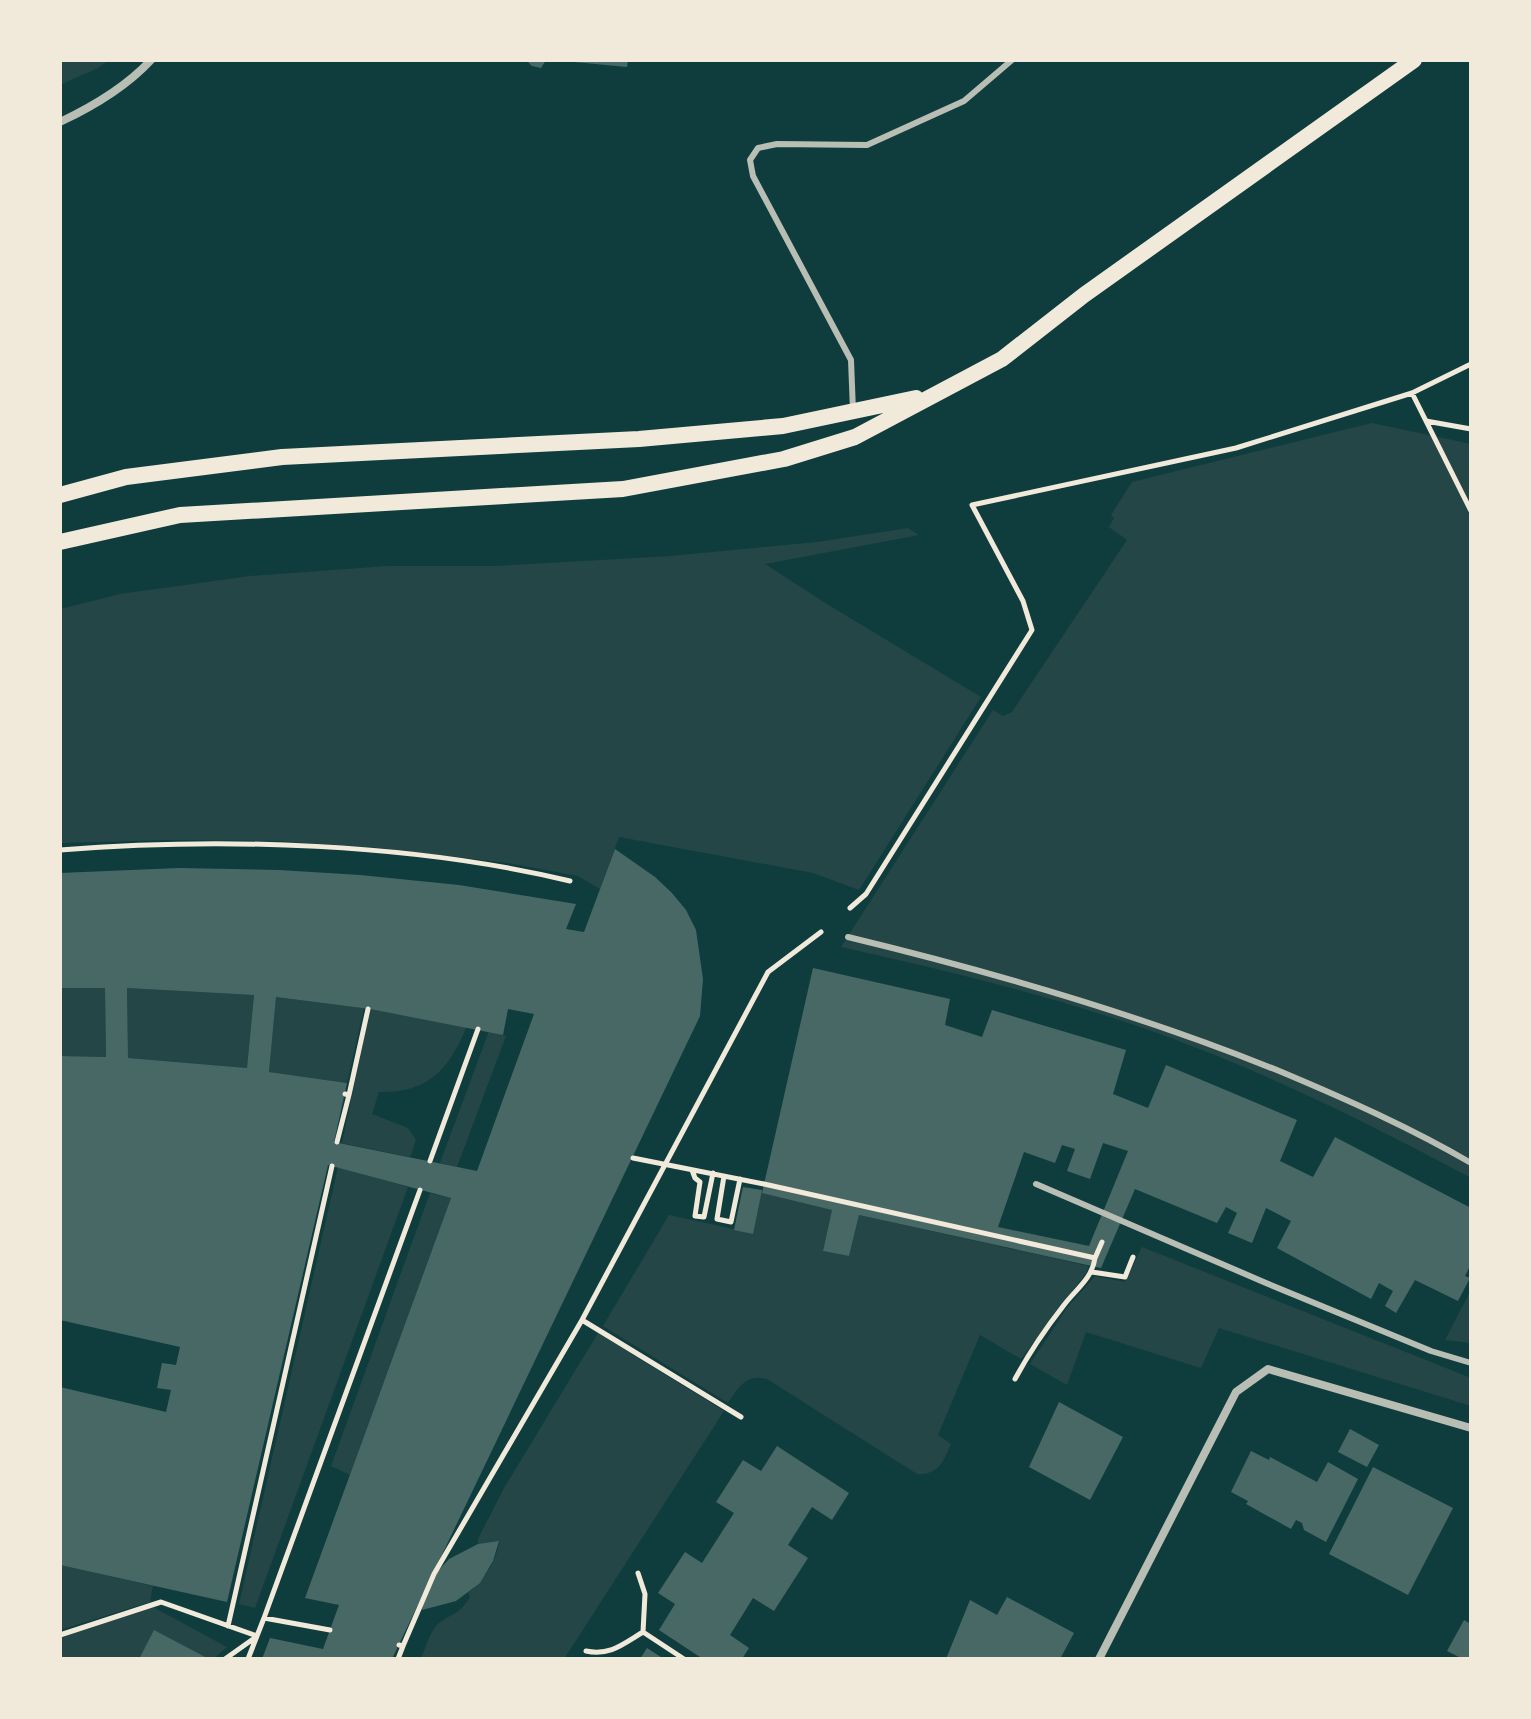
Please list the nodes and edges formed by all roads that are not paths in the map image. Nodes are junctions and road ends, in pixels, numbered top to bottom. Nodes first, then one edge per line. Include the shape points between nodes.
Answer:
1 (151, 60) edge
2 (1012, 60) edge
3 (1414, 60) edge
4 (60, 122) edge
5 (933, 394) junction
6 (853, 411) junction
7 (60, 495) edge
8 (60, 542) edge
9 (848, 937) dead end
10 (1471, 1163) edge
11 (1036, 1184) dead end
12 (1471, 1363) edge
13 (1471, 1428) edge
14 (1099, 1659) edge

1 - 4 street via 118,90
2 - 6 lane via 964,101 867,145 777,144 758,148 750,160 753,176 851,360
3 - 5 main road via 1002,359
5 - 6 main road
5 - 8 main road via 855,437 784,459 623,489 180,515
6 - 7 main road via 783,426 639,439 282,457 126,477
9 - 10 lane via 968,966 1141,1018 1383,1116
11 - 12 lane via 1403,1340
13 - 14 street via 1268,1369 1236,1392

